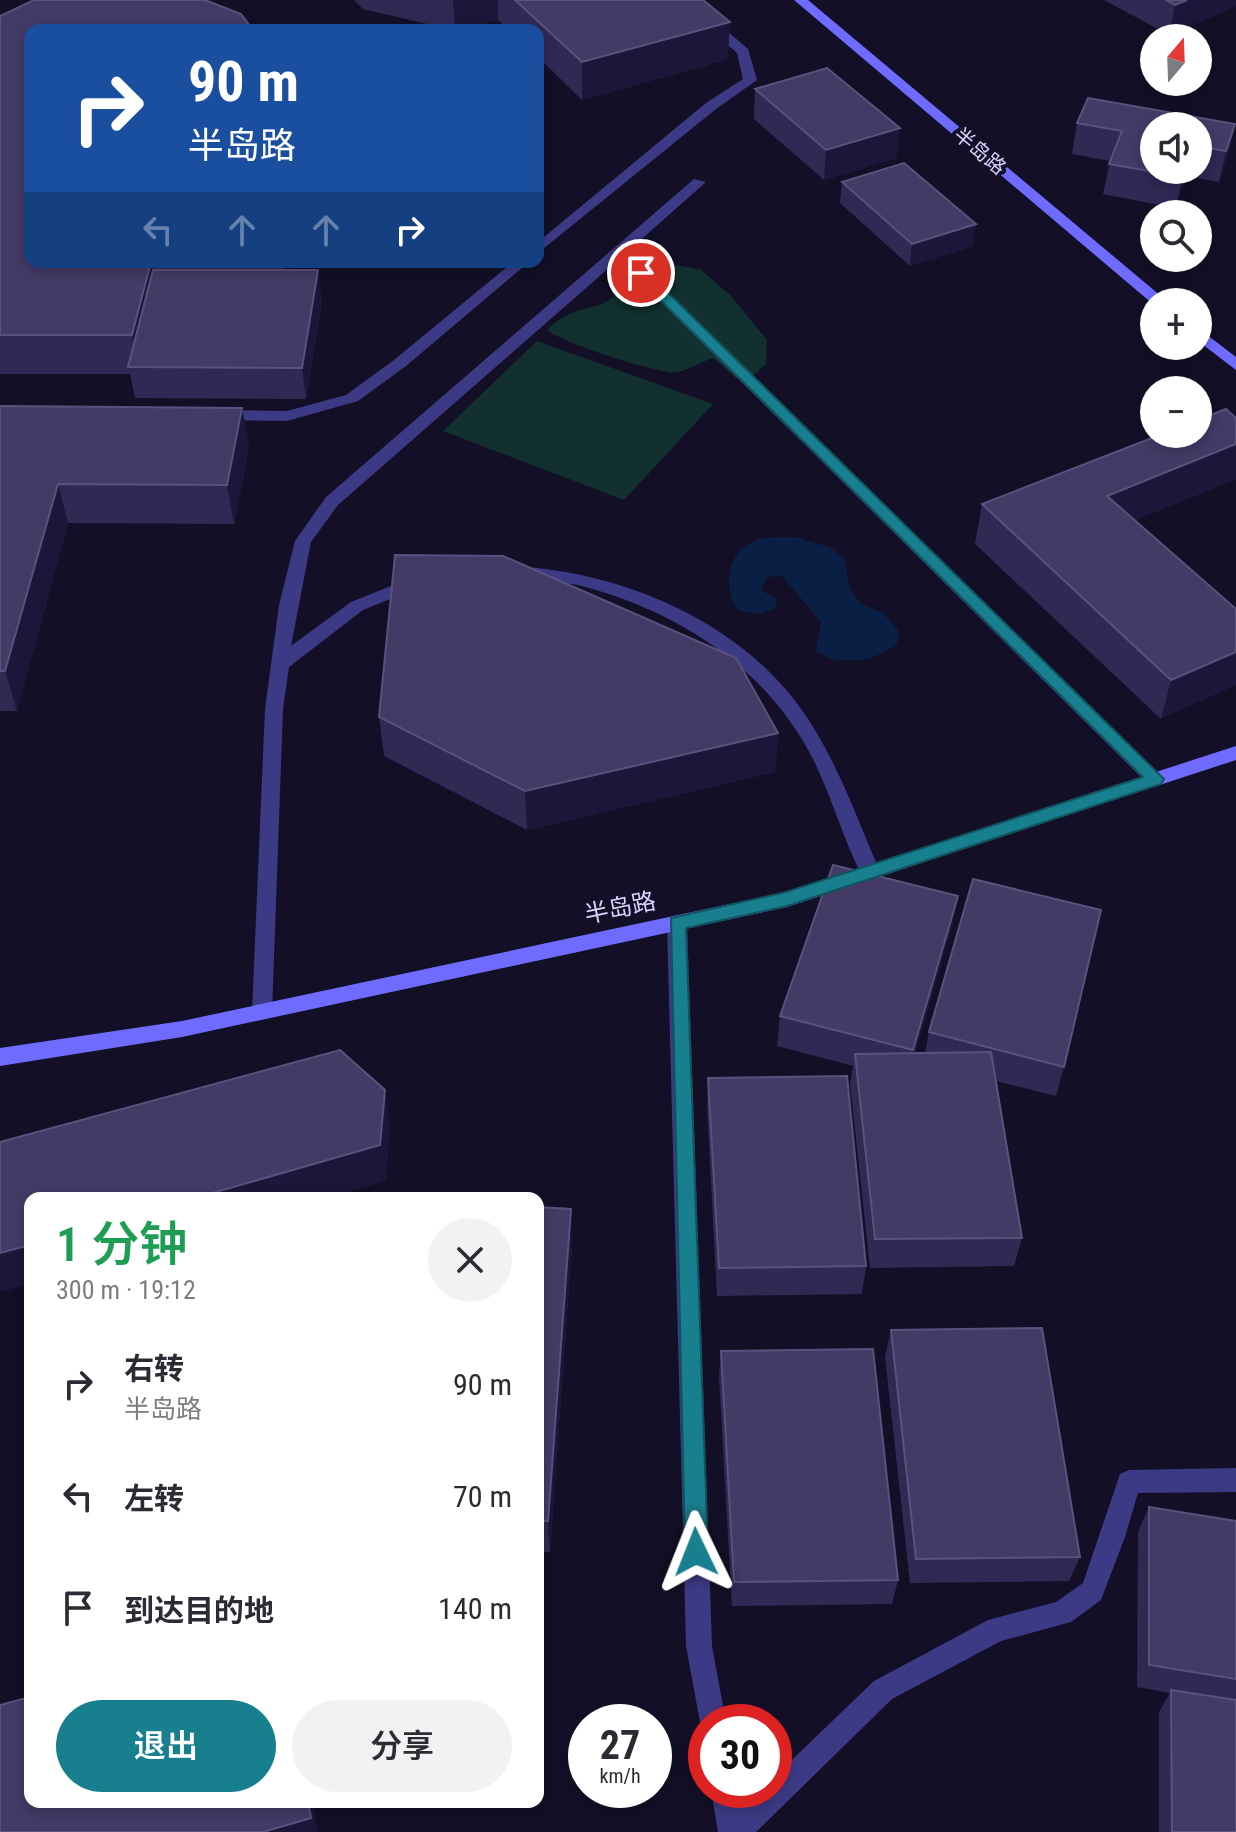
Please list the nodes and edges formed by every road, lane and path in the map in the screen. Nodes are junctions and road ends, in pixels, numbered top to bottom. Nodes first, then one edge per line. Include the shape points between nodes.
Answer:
1 (683, 0) edge
2 (800, 0) edge
3 (699, 182) dead end
4 (544, 244) edge
5 (618, 251) junction
6 (515, 268) edge
7 (1143, 288) edge
8 (1212, 345) edge
9 (1236, 365) edge
10 (191, 414) edge
11 (493, 573) edge
12 (434, 574) edge
13 (280, 664) junction
14 (1236, 753) edge
15 (1155, 779) junction
16 (870, 872) junction
17 (677, 923) junction
18 (262, 1012) junction
19 (0, 1057) edge
20 (1236, 1480) edge
21 (710, 1704) edge
22 (729, 1808) edge
23 (734, 1832) edge

1 - 4 street via 743,52 750,80
2 - 7 street, 半岛路
3 - 5 street
5 - 13 street via 332,501 303,541
5 - 15 street
6 - 10 street via 352,398 287,416
8 - 9 street
11 - 16 street via 537,571 630,592 720,640 783,697 823,761
12 - 13 street via 357,606
13 - 18 street
14 - 15 street, 半岛路
15 - 16 street, 半岛路
16 - 17 street, 半岛路 via 787,899
17 - 18 street, 半岛路
17 - 21 street via 699,1646
18 - 19 street, 半岛路
20 - 23 street via 1129,1482 1092,1591 1062,1613 997,1629 883,1690
22 - 23 street

